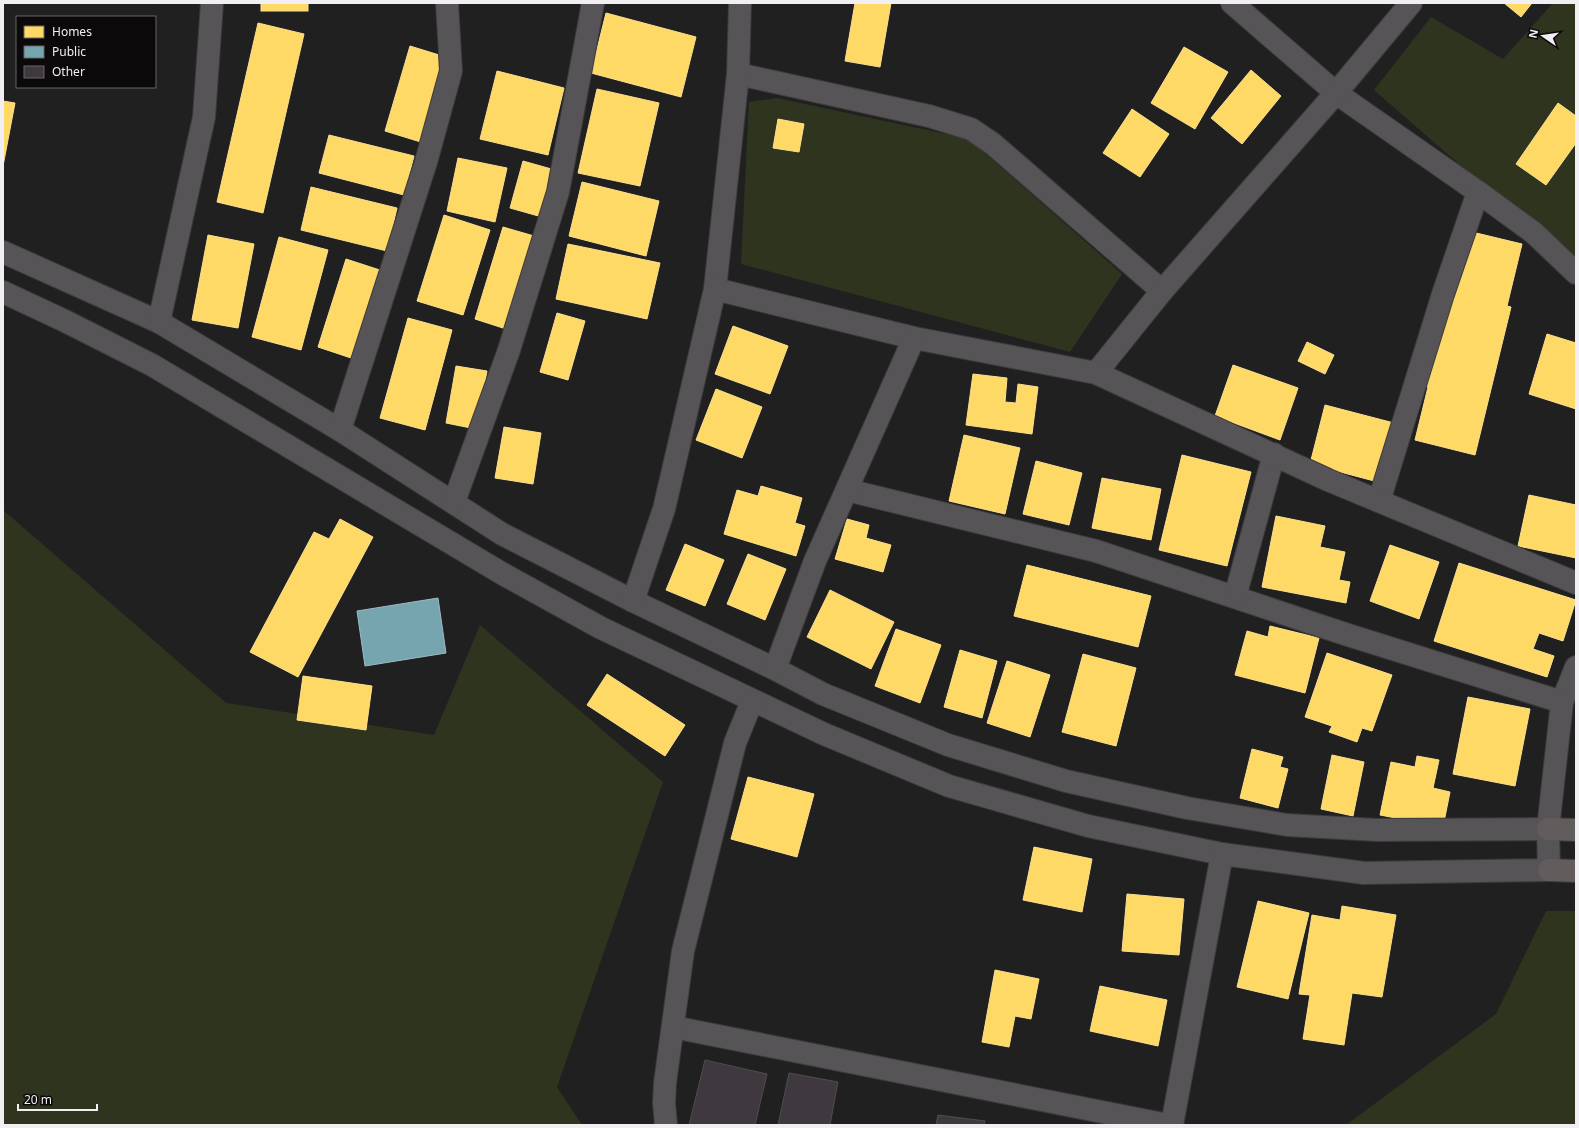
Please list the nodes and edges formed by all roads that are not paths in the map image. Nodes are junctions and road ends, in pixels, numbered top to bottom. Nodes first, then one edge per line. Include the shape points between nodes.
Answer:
1 (212, 3) edge
2 (447, 3) edge
3 (593, 3) edge
4 (740, 3) edge
5 (1232, 3) edge
6 (1411, 3) edge
7 (738, 74) junction
8 (1336, 93) junction
9 (1478, 192) junction
10 (3, 252) edge
11 (1576, 273) edge
12 (715, 289) junction
13 (3, 292) edge
14 (1162, 292) junction
15 (159, 322) junction
16 (914, 338) junction
17 (1096, 373) junction
18 (340, 430) junction
19 (1274, 454) junction
20 (847, 490) junction
21 (1380, 501) junction
22 (454, 502) junction
23 (1576, 583) edge
24 (1235, 597) junction
25 (633, 601) junction
26 (1576, 667) edge
27 (775, 668) junction
28 (752, 701) junction
29 (1562, 702) junction
30 (1548, 829) junction
31 (1576, 830) edge
32 (1222, 854) junction
33 (1549, 870) junction
34 (1576, 871) edge
35 (673, 1027) junction
36 (666, 1125) edge
37 (1168, 1125) edge
38 (1172, 1125) edge

1 - 15 street via 204,117
2 - 18 street via 451,71 426,162
3 - 22 street via 558,192 510,350
4 - 7 street
5 - 8 street
6 - 8 street
7 - 12 street
7 - 14 street via 930,116 971,129 993,144
8 - 9 street
8 - 14 street
9 - 11 street via 1534,233
9 - 21 street via 1443,294
10 - 15 street
12 - 16 street
12 - 25 street via 664,509
13 - 28 street via 65,320 152,365 504,574 594,624
14 - 17 street
15 - 18 street
16 - 17 street
16 - 20 street
17 - 19 street
18 - 22 street
19 - 21 street
19 - 24 street
20 - 24 street via 1096,551
20 - 27 street via 815,561
21 - 23 street
22 - 25 street via 502,534
24 - 29 street
25 - 27 street
26 - 29 street
27 - 30 street via 823,694 948,745 1066,781 1187,808 1287,825 1377,830
28 - 32 street via 949,786 1088,826
28 - 35 street via 735,743 683,951
29 - 30 street
30 - 31 main road
30 - 33 street
32 - 33 street via 1364,873
32 - 38 street
33 - 34 main road
35 - 36 street via 665,1083
35 - 37 street

